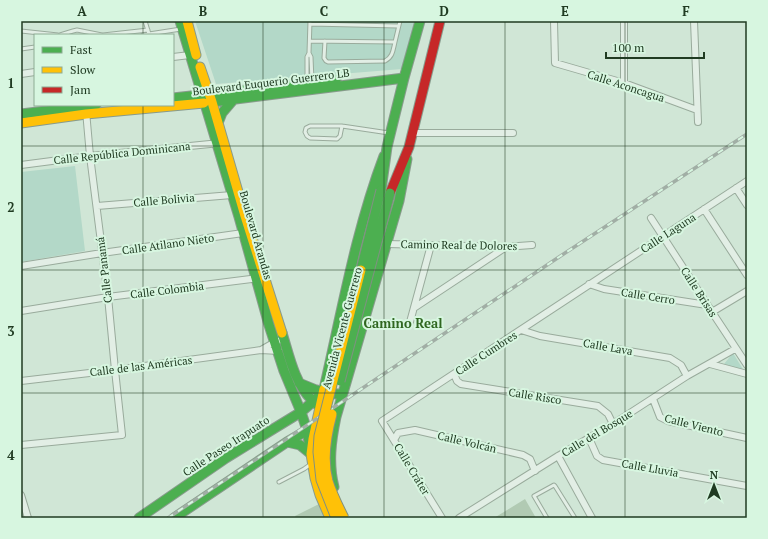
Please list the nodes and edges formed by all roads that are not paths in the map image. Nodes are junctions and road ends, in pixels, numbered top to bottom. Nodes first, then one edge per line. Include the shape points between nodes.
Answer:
1 (145, 21) edge
2 (400, 21) edge
3 (420, 21) edge
4 (440, 21) edge
5 (554, 21) edge
6 (624, 21) edge
7 (694, 21) edge
8 (310, 22) edge
9 (183, 24) edge
10 (398, 26) junction
11 (148, 30) junction
12 (21, 31) edge
13 (50, 34) edge
14 (62, 34) edge
15 (97, 34) edge
16 (111, 34) edge
17 (149, 34) edge
18 (310, 41) junction
19 (325, 41) junction
20 (395, 42) junction
21 (34, 48) edge
22 (21, 49) edge
23 (190, 55) junction
24 (174, 57) edge
25 (34, 72) edge
26 (21, 74) edge
27 (405, 75) junction
28 (624, 83) junction
29 (310, 85) junction
30 (174, 98) edge
31 (207, 99) junction
32 (234, 99) junction
33 (174, 101) edge
34 (113, 106) edge
35 (86, 108) edge
36 (698, 110) junction
37 (21, 114) edge
38 (698, 122) dead end
39 (21, 123) edge
40 (218, 123) junction
41 (342, 126) junction
42 (391, 133) junction
43 (413, 133) junction
44 (514, 133) dead end
45 (220, 143) junction
46 (409, 146) junction
47 (388, 147) junction
48 (90, 156) junction
49 (21, 165) edge
50 (747, 181) edge
51 (736, 188) junction
52 (232, 195) junction
53 (747, 205) edge
54 (97, 206) junction
55 (704, 209) junction
56 (651, 218) dead end
57 (243, 233) junction
58 (663, 236) junction
59 (387, 244) junction
60 (431, 245) junction
61 (532, 245) dead end
62 (506, 247) junction
63 (102, 253) junction
64 (21, 266) edge
65 (747, 276) edge
66 (260, 278) junction
67 (589, 284) junction
68 (747, 291) edge
69 (108, 297) junction
70 (707, 305) junction
71 (414, 308) junction
72 (21, 312) edge
73 (712, 312) junction
74 (410, 322) dead end
75 (521, 330) junction
76 (284, 339) junction
77 (274, 342) junction
78 (736, 349) junction
79 (261, 350) junction
80 (287, 350) junction
81 (278, 352) junction
82 (710, 364) junction
83 (747, 365) edge
84 (114, 370) junction
85 (454, 374) junction
86 (747, 374) edge
87 (687, 376) junction
88 (21, 381) edge
89 (299, 383) junction
90 (323, 391) junction
91 (342, 395) junction
92 (653, 399) junction
93 (316, 405) junction
94 (301, 412) junction
95 (336, 417) junction
96 (382, 421) joint
97 (613, 424) junction
98 (315, 426) junction
99 (307, 430) junction
100 (589, 438) junction
101 (747, 438) edge
102 (394, 440) junction
103 (286, 442) junction
104 (21, 445) edge
105 (331, 447) junction
106 (312, 454) junction
107 (558, 456) junction
108 (535, 471) junction
109 (279, 482) dead end
110 (747, 486) edge
111 (21, 495) edge
112 (28, 518) edge
113 (139, 518) edge
114 (174, 518) edge
115 (330, 518) edge
116 (336, 518) edge
117 (344, 518) edge
118 (348, 518) edge
119 (442, 518) edge
120 (460, 518) edge
121 (547, 518) edge
122 (575, 518) edge
123 (592, 518) edge

1 - 11 lane
2 - 10 lane
3 - 27 main road
4 - 43 main road
5 - 28 street, Calle Aconcagua via 555,63
6 - 28 street
7 - 36 street
8 - 10 lane
8 - 18 lane
9 - 17 lane
9 - 23 main road, Boulevard Arandas
9 - 31 main road, Boulevard Arandas
10 - 20 lane
11 - 16 lane
11 - 17 lane
12 - 13 lane
14 - 15 lane via 77,30
18 - 19 lane
18 - 29 lane
19 - 20 lane
19 - 20 lane via 324,58 328,62 385,61 392,55
21 - 22 lane
23 - 24 street
23 - 31 main road, Boulevard Arandas
25 - 26 street
27 - 29 main road, Boulevard Euquerio Guerrero LB
27 - 42 main road
28 - 36 street, Calle Aconcagua
29 - 31 main road, Boulevard Euquerio Guerrero LB
29 - 32 main road, Boulevard Euquerio Guerrero LB
30 - 31 main road, Boulevard Euquerio Guerrero LB
31 - 32 main road, Boulevard Euquerio Guerrero LB
31 - 33 main road, Boulevard Euquerio Guerrero LB
31 - 40 main road, Boulevard Arandas
31 - 45 main road, Boulevard Arandas
32 - 40 main road
34 - 35 main road, Boulevard Euquerio Guerrero LB
35 - 37 main road, Boulevard Euquerio Guerrero LB
35 - 39 main road, Boulevard Euquerio Guerrero LB
35 - 48 street, Calle Panamá
36 - 38 street
40 - 45 main road, Boulevard Arandas
41 - 41 lane via 310,126 305,132 310,138 337,139
41 - 42 lane
42 - 47 main road
43 - 44 street
43 - 46 main road
45 - 48 street, Calle República Dominicana
45 - 52 main road, Boulevard Arandas
45 - 66 main road, Boulevard Arandas
46 - 59 main road via 399,201
46 - 117 main road, Avenida Vicente Guerrero, bridge via 390,193 326,437 328,479
47 - 90 main road via 381,162 359,236
47 - 116 main road, Avenida Vicente Guerrero, bridge via 381,190 319,436 321,480
48 - 49 street, Calle República Dominicana
48 - 54 street, Calle Panamá
50 - 51 street, Calle Laguna
51 - 53 street
51 - 55 street, Calle Laguna
52 - 54 street, Calle Bolivia
52 - 57 main road, Boulevard Arandas
54 - 63 street, Calle Panamá
55 - 58 street, Calle Laguna
55 - 65 street
56 - 58 street, Calle Brisas
57 - 63 street, Calle Atilano Nieto
57 - 66 main road, Boulevard Arandas
58 - 67 street, Calle Laguna
58 - 70 street, Calle Brisas
59 - 60 street, Camino Real de Dolores
59 - 91 main road
60 - 62 street, Camino Real de Dolores
60 - 71 street
61 - 62 street, Camino Real de Dolores
62 - 71 street
63 - 64 street, Calle Atilano Nieto
63 - 69 street, Calle Panamá
66 - 69 street, Calle Colombia
66 - 76 main road, Boulevard Arandas
66 - 77 main road, Boulevard Arandas
67 - 70 street, Calle Cerro via 604,289
67 - 75 street, Calle Cumbres
68 - 73 street
69 - 72 street, Calle Colombia
69 - 84 street, Calle Panamá
70 - 73 street, Calle Brisas
71 - 74 street
73 - 78 street, Calle Brisas
75 - 85 street, Calle Cumbres
75 - 87 street, Calle Lava via 540,336 670,358 681,365
76 - 77 street, Calle de las Américas
76 - 80 main road, Boulevard Arandas
77 - 79 street, Calle de las Américas
77 - 81 main road, Boulevard Arandas
78 - 82 street, Calle del Bosque
78 - 83 street, Calle Brisas
79 - 81 street, Calle de las Américas
79 - 84 street, Calle de las Américas
80 - 81 street, Calle de las Américas
80 - 89 main road, Boulevard Arandas
81 - 94 main road, Boulevard Arandas
82 - 86 street
82 - 87 street, Calle del Bosque
84 - 88 street, Calle de las Américas
84 - 104 street, Calle Panamá via 122,435
85 - 96 street, Calle Cumbres
85 - 97 street, Calle Risco via 461,384 598,406 608,414
87 - 92 street, Calle del Bosque
89 - 90 main road
89 - 93 main road, Boulevard Arandas
90 - 91 main road
90 - 93 main road
91 - 95 main road
92 - 97 street, Calle del Bosque
92 - 101 street, Calle Viento via 660,417 668,421
93 - 94 main road, Calle Paseo Irapuato
93 - 95 main road, Boulevard Arandas
93 - 98 main road
94 - 99 main road, Boulevard Arandas
94 - 113 main road, Calle Paseo Irapuato via 226,458
95 - 98 main road
95 - 105 main road
96 - 102 street, Calle Cráter
97 - 100 street, Calle del Bosque
98 - 99 main road
98 - 106 main road
99 - 103 main road
99 - 106 main road, Boulevard Arandas
100 - 107 street, Calle del Bosque
100 - 110 street, Calle Lluvia via 597,456 603,460
102 - 108 street, Calle Volcán via 398,432 415,430 523,455 530,460
102 - 119 street, Calle Cráter
103 - 106 main road via 300,444
103 - 114 main road
105 - 106 main road via 323,442 317,443
105 - 118 main road via 333,483
106 - 109 lane via 304,469
106 - 115 main road, Boulevard Arandas via 314,478
107 - 108 street, Calle del Bosque
107 - 123 street
108 - 120 street, Calle del Bosque
111 - 112 street
121 - 122 lane via 534,496 554,485

